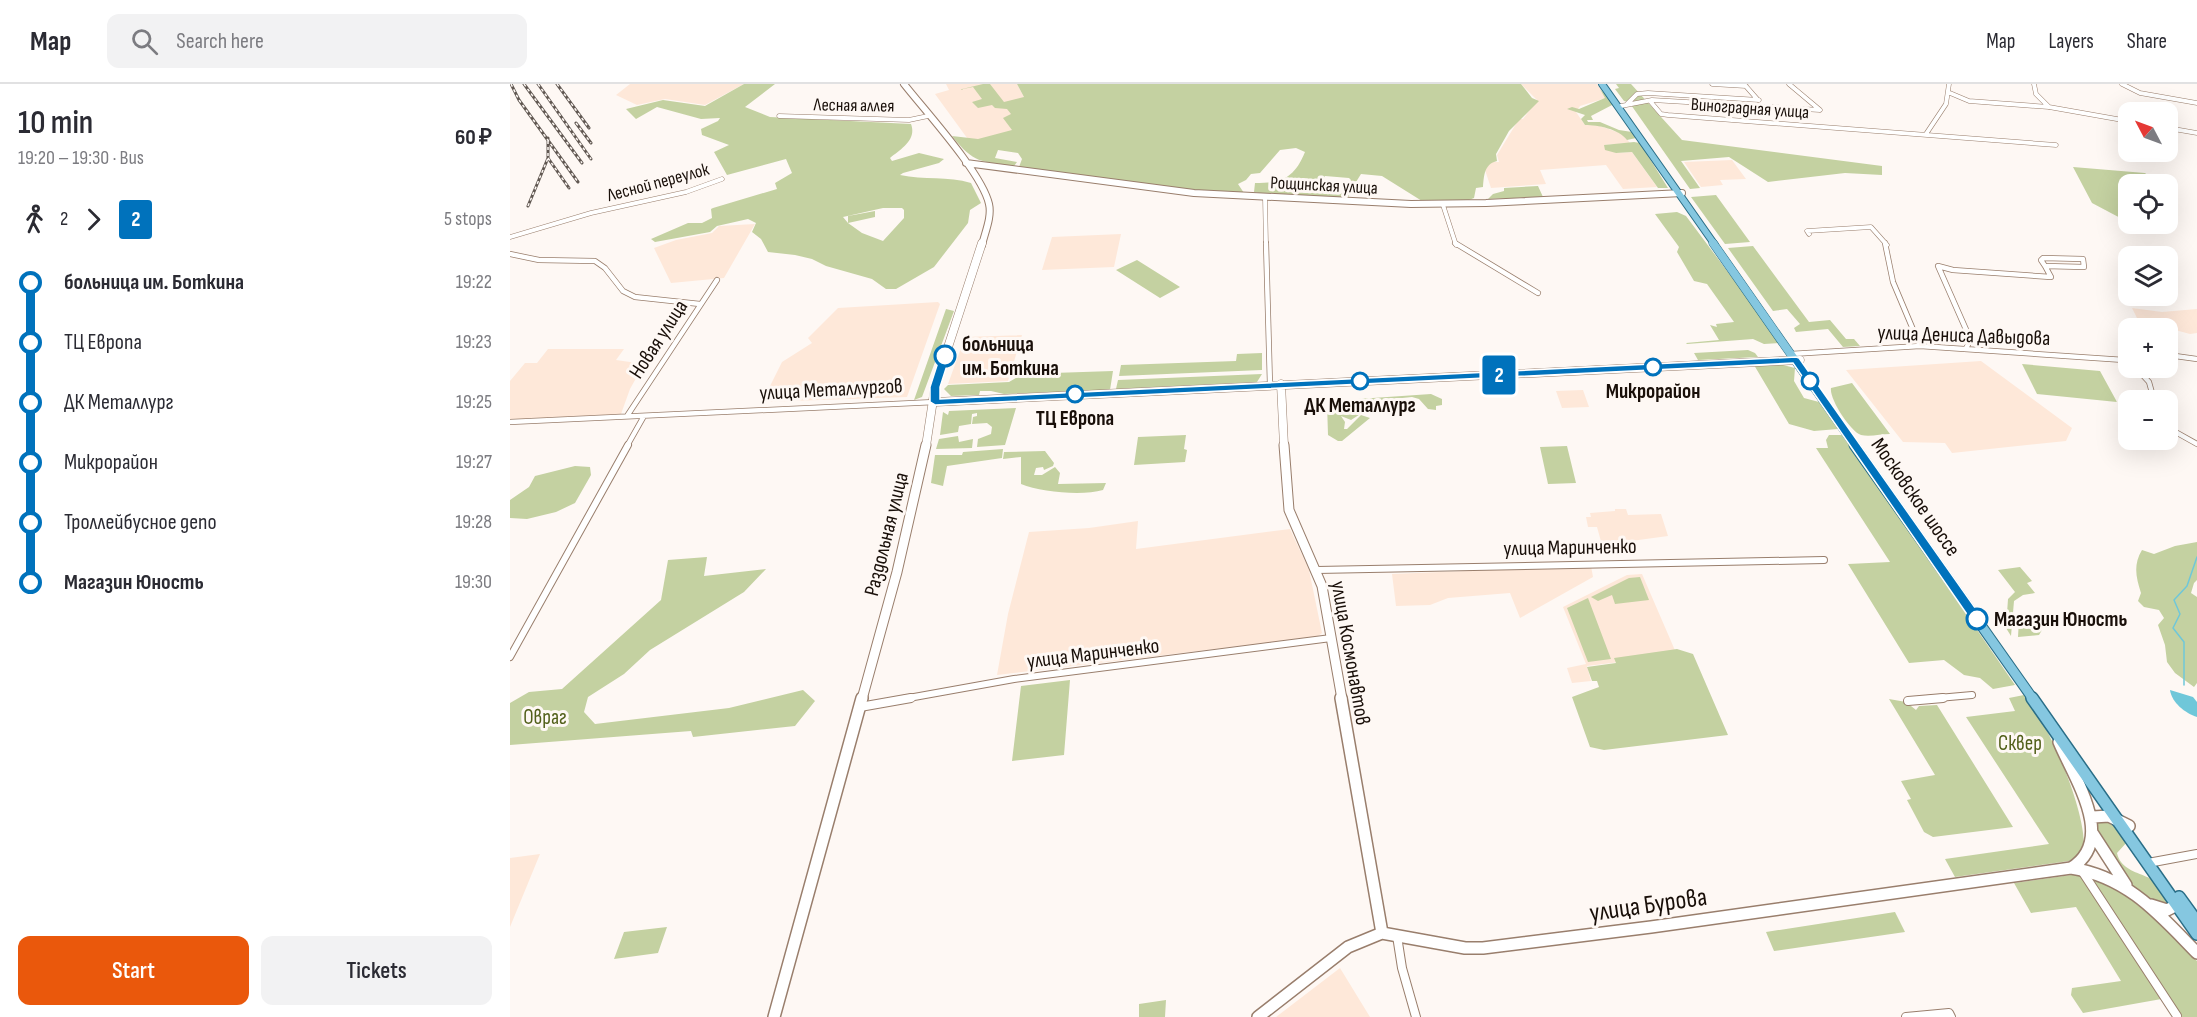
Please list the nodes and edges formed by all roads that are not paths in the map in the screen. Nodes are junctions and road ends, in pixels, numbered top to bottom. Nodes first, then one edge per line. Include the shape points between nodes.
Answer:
1 (904, 84) edge
2 (1604, 84) edge
3 (1712, 84) edge
4 (1789, 84) edge
5 (1949, 84) edge
6 (2034, 84) edge
7 (2122, 84) edge
8 (1745, 85) edge
9 (1950, 93) junction
10 (1650, 101) junction
11 (2197, 103) edge
12 (1623, 106) junction
13 (2049, 107) junction
14 (779, 116) dead end
15 (928, 116) junction
16 (2118, 119) edge
17 (2178, 130) edge
18 (2197, 133) edge
19 (1926, 134) junction
20 (2056, 145) dead end
21 (966, 163) junction
22 (989, 166) junction
23 (974, 174) junction
24 (722, 178) dead end
25 (1679, 193) junction
26 (1265, 197) junction
27 (1443, 205) junction
28 (1809, 234) dead end
29 (510, 237) edge
30 (510, 254) edge
31 (2044, 266) junction
32 (717, 280) dead end
33 (1538, 293) dead end
34 (700, 304) junction
35 (1920, 346) junction
36 (1966, 349) junction
37 (2178, 356) edge
38 (1796, 357) junction
39 (2118, 359) edge
40 (2197, 359) edge
41 (1275, 385) junction
42 (935, 402) junction
43 (627, 416) junction
44 (644, 416) junction
45 (510, 422) edge
46 (2178, 433) edge
47 (2197, 444) edge
48 (1824, 560) dead end
49 (1317, 570) junction
50 (1331, 638) junction
51 (510, 657) edge
52 (1972, 695) dead end
53 (1908, 701) dead end
54 (860, 707) junction
55 (2053, 728) junction
56 (2091, 821) junction
57 (2124, 823) junction
58 (2094, 834) junction
59 (2197, 854) edge
60 (2151, 862) junction
61 (2076, 868) junction
62 (2128, 887) junction
63 (2179, 902) junction
64 (2146, 903) junction
65 (2197, 922) edge
66 (1382, 933) junction
67 (2197, 934) edge
68 (1397, 935) junction
69 (2197, 953) edge
70 (2176, 1016) edge
71 (774, 1017) edge
72 (1258, 1017) edge
73 (1416, 1017) edge
74 (1906, 1017) edge
75 (1951, 1017) edge

1 - 15 main road, Раздольная улица
2 - 12 main road, Московское шоссе
2 - 25 main road, Московское шоссе
3 - 8 street
4 - 10 street via 1820,110
5 - 9 street
6 - 13 street via 2036,94
7 - 11 street via 2140,93
8 - 12 street via 1759,100 1648,93 1637,94
9 - 13 street via 1969,101
9 - 19 street
10 - 12 street
10 - 19 street, Виноградная улица via 1663,115
12 - 25 main road, Московское шоссе
13 - 16 street
14 - 15 street, Лесная аллея via 909,120
15 - 21 main road, Раздольная улица
17 - 18 street
19 - 20 street, Виноградная улица
21 - 22 main road, Рощинская улица
21 - 23 main road, Раздольная улица
22 - 23 main road
22 - 26 main road, Рощинская улица via 1180,192
23 - 42 main road, Раздольная улица via 983,186 990,214 940,371
24 - 29 street, Лесной переулок via 667,197
25 - 27 main road, Рощинская улица
25 - 38 main road, Московское шоссе
26 - 27 main road, Рощинская улица
26 - 41 street
27 - 33 street via 1456,245
28 - 35 street via 1807,231 1871,227 1887,245 1891,276
30 - 34 street via 539,260 595,261 630,296
31 - 31 street via 2043,258 2083,259 2084,267
31 - 36 street via 2051,277 1938,266 1968,333
32 - 34 street, Новая улица
34 - 43 street, Новая улица
35 - 36 street, улица Дениса Давыдова
35 - 38 street, улица Дениса Давыдова
36 - 39 street, улица Дениса Давыдова
37 - 40 street
38 - 41 main road, улица Металлургов
38 - 55 main road, Московское шоссе
38 - 57 main road, Московское шоссе
41 - 42 main road, улица Металлургов
41 - 49 main road, улица Космонавтов via 1289,510
42 - 44 street, улица Металлургов
42 - 54 main road, Раздольная улица via 915,501
43 - 44 street, улица Металлургов
43 - 45 street, улица Металлургов
44 - 51 street
46 - 47 street
48 - 49 street, улица Маринченко
49 - 50 main road, улица Космонавтов
50 - 54 street, улица Маринченко via 1014,679
50 - 66 main road, улица Космонавтов
52 - 53 street
54 - 71 main road, Раздольная улица
55 - 56 main road
55 - 57 main road, Московское шоссе
56 - 57 main road via 2101,815
56 - 58 main road
57 - 60 main road, Московское шоссе
58 - 61 main road via 2087,855
58 - 62 main road
59 - 60 street
60 - 63 main road, Московское шоссе
61 - 62 main road
61 - 68 main road, улица Бурова via 1483,948
61 - 70 street
62 - 64 main road
63 - 64 main road via 2167,910
63 - 65 main road, Московское шоссе
63 - 67 main road, Московское шоссе
64 - 69 main road
66 - 68 main road, улица Бурова
66 - 72 main road via 1342,951
68 - 73 street
74 - 75 street via 1949,1012

